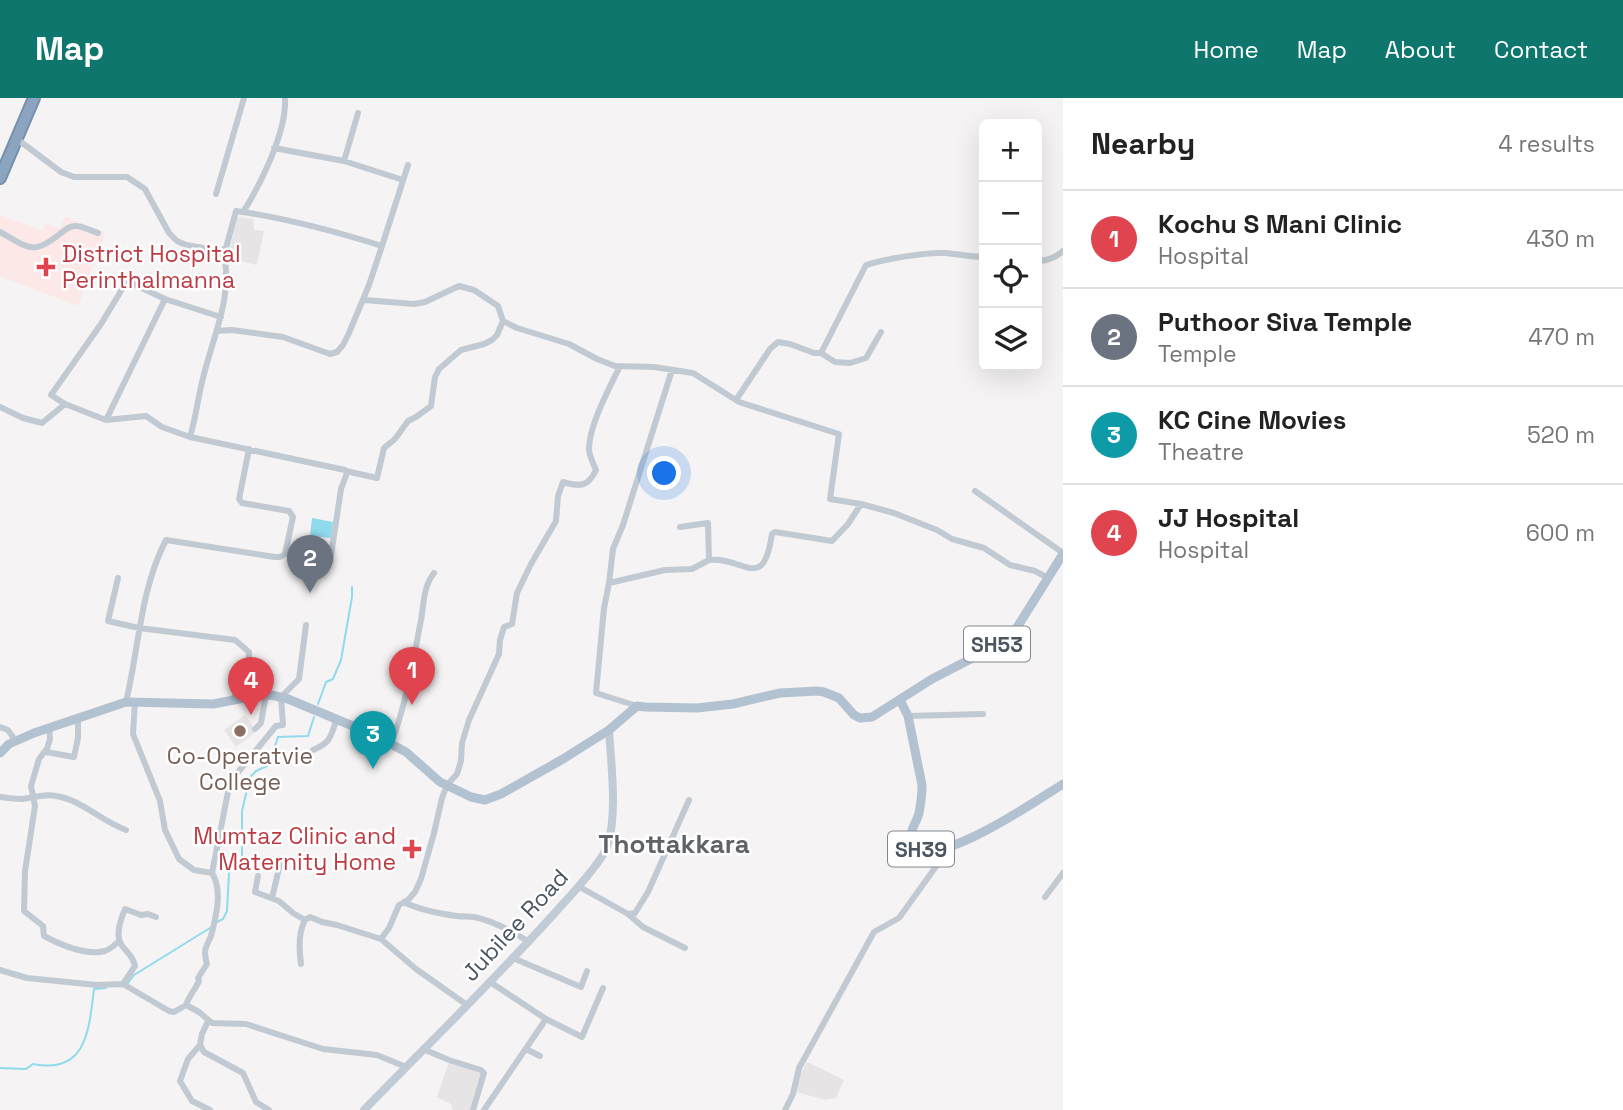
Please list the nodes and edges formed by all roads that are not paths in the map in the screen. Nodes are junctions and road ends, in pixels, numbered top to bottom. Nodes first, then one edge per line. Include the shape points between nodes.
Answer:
1 (34, 98) edge
2 (244, 98) edge
3 (285, 98) edge
4 (358, 113) dead end
5 (17, 139) junction
6 (274, 148) junction
7 (344, 161) junction
8 (408, 165) dead end
9 (0, 178) edge
10 (403, 180) junction
11 (216, 194) dead end
12 (243, 212) junction
13 (0, 232) edge
14 (98, 233) dead end
15 (382, 246) junction
16 (222, 250) junction
17 (1063, 251) edge
18 (979, 257) edge
19 (1042, 261) edge
20 (166, 299) junction
21 (364, 300) junction
22 (221, 317) junction
23 (503, 321) junction
24 (217, 331) junction
25 (881, 332) dead end
26 (821, 353) junction
27 (620, 366) junction
28 (672, 370) junction
29 (736, 400) junction
30 (65, 404) junction
31 (0, 407) edge
32 (106, 420) junction
33 (190, 437) junction
34 (249, 449) junction
35 (345, 471) junction
36 (975, 491) dead end
37 (861, 503) junction
38 (680, 527) dead end
39 (1063, 553) edge
40 (709, 560) junction
41 (330, 562) dead end
42 (434, 573) dead end
43 (118, 578) dead end
44 (1048, 578) junction
45 (609, 583) junction
46 (306, 625) dead end
47 (139, 628) junction
48 (266, 695) junction
49 (281, 697) junction
50 (900, 700) junction
51 (131, 701) junction
52 (232, 701) junction
53 (637, 706) junction
54 (983, 714) dead end
55 (908, 716) junction
56 (78, 718) junction
57 (337, 719) junction
58 (0, 727) edge
59 (49, 728) junction
60 (255, 729) dead end
61 (609, 730) junction
62 (15, 740) junction
63 (391, 744) junction
64 (313, 750) dead end
65 (0, 752) edge
66 (46, 752) junction
67 (1063, 783) edge
68 (447, 785) junction
69 (0, 797) edge
70 (34, 797) junction
71 (689, 800) dead end
72 (126, 830) dead end
73 (939, 849) junction
74 (281, 860) dead end
75 (212, 873) junction
76 (1063, 873) edge
77 (258, 876) dead end
78 (578, 886) junction
79 (1045, 897) dead end
80 (272, 898) junction
81 (404, 902) junction
82 (628, 914) junction
83 (156, 917) dead end
84 (305, 919) junction
85 (381, 939) junction
86 (119, 941) junction
87 (529, 942) junction
88 (685, 948) dead end
89 (513, 958) junction
90 (301, 964) dead end
91 (0, 971) edge
92 (587, 971) dead end
93 (490, 982) junction
94 (123, 984) junction
95 (603, 988) dead end
96 (467, 1005) junction
97 (186, 1006) junction
98 (546, 1019) junction
99 (208, 1021) junction
100 (200, 1045) junction
101 (423, 1049) junction
102 (526, 1049) junction
103 (540, 1056) dead end
104 (406, 1067) junction
105 (210, 1110) edge
106 (269, 1110) edge
107 (363, 1110) edge
108 (473, 1110) edge
109 (484, 1110) edge
110 (785, 1110) edge

1 - 5 highway
2 - 11 street
3 - 6 street
4 - 7 street
5 - 9 highway
5 - 16 street via 74,177 127,177 145,189 177,241
6 - 7 street
6 - 12 street
7 - 10 street
8 - 10 street
10 - 15 street
12 - 15 street
12 - 16 street via 236,211
13 - 14 street via 35,247 45,246 68,227
15 - 21 street
16 - 22 street via 226,269
17 - 19 street
18 - 26 street via 942,253 866,265
20 - 22 street
20 - 30 street via 127,281 51,395
20 - 32 street
21 - 23 street via 414,304 459,286 498,306
21 - 24 street via 343,345 330,354 283,337
22 - 24 street
23 - 27 street
23 - 35 street via 492,340 461,350 439,369 431,406 408,421 384,448 377,478
24 - 33 street
25 - 26 street via 866,358 858,362 835,362
26 - 29 street via 778,342
27 - 28 street
27 - 68 street via 588,450 596,470 583,485 563,482 555,521 517,593 512,624 504,627 499,654 468,720 457,774
28 - 29 street via 693,373
28 - 45 street via 613,549
29 - 37 street via 839,434 830,499
30 - 31 street via 42,423
30 - 32 street
32 - 33 street via 146,416
33 - 34 street
34 - 35 street
34 - 47 street via 239,499 291,513 285,554 275,557 166,540
35 - 41 street
36 - 39 street
37 - 40 street via 830,542 775,533 759,567
37 - 44 street via 984,548 1010,565
38 - 40 street via 708,523
39 - 44 main road, SH53
40 - 45 street via 691,569
42 - 63 street via 424,596
43 - 47 street via 108,621
44 - 50 main road, SH53 via 1016,629
45 - 53 street via 596,693
46 - 49 street via 299,679
47 - 51 street
47 - 52 street via 235,640 249,652 247,672
48 - 49 main road
48 - 52 main road
48 - 60 street via 261,723
49 - 57 main road
49 - 75 street via 283,725 276,726 230,782
50 - 53 main road via 866,719 854,715 839,698 817,691 697,708
50 - 55 main road, SH39
51 - 52 main road
51 - 56 main road
51 - 75 street via 133,734 178,859 194,870
53 - 61 main road
54 - 55 street
55 - 73 main road, SH39 via 922,796 912,843 916,848
56 - 59 main road
56 - 66 street via 74,757
57 - 63 main road
57 - 64 street via 326,745
58 - 62 street
59 - 62 main road
59 - 66 street
61 - 68 main road via 493,798 478,800
61 - 78 main road, Jubilee Road via 610,837 606,851
62 - 65 main road
63 - 68 main road
66 - 70 street via 35,771
67 - 73 main road, SH39 via 973,837
68 - 81 street via 421,878
69 - 70 street
70 - 72 street via 67,799
70 - 86 street via 24,911 43,926 44,936 70,947 88,952 107,950
71 - 82 street via 648,892 635,913
73 - 110 street via 940,861 899,918 874,932 799,1068
74 - 80 street
75 - 97 street via 218,897 206,964
76 - 79 street
77 - 80 street via 255,892
78 - 82 street
78 - 87 main road, Jubilee Road
80 - 84 street
81 - 85 street
81 - 87 street via 489,921
82 - 88 street
83 - 86 street via 125,909 118,927
84 - 85 street
84 - 90 street
85 - 96 street
86 - 94 street via 135,966
87 - 89 main road, Jubilee Road
89 - 92 street via 581,987
89 - 93 main road, Jubilee Road
91 - 94 street via 27,978
93 - 96 main road, Jubilee Road
93 - 98 street
94 - 97 street via 169,1012
95 - 98 street via 582,1037
96 - 101 main road, Jubilee Road
97 - 99 street
98 - 102 street
99 - 100 street
99 - 104 street via 246,1024 323,1049 377,1055
100 - 105 street via 188,1059 180,1081 192,1101
100 - 106 street via 204,1052 243,1073 256,1102
101 - 104 main road, Jubilee Road
101 - 108 street via 484,1073
102 - 103 street
102 - 109 street
104 - 107 main road, Jubilee Road

